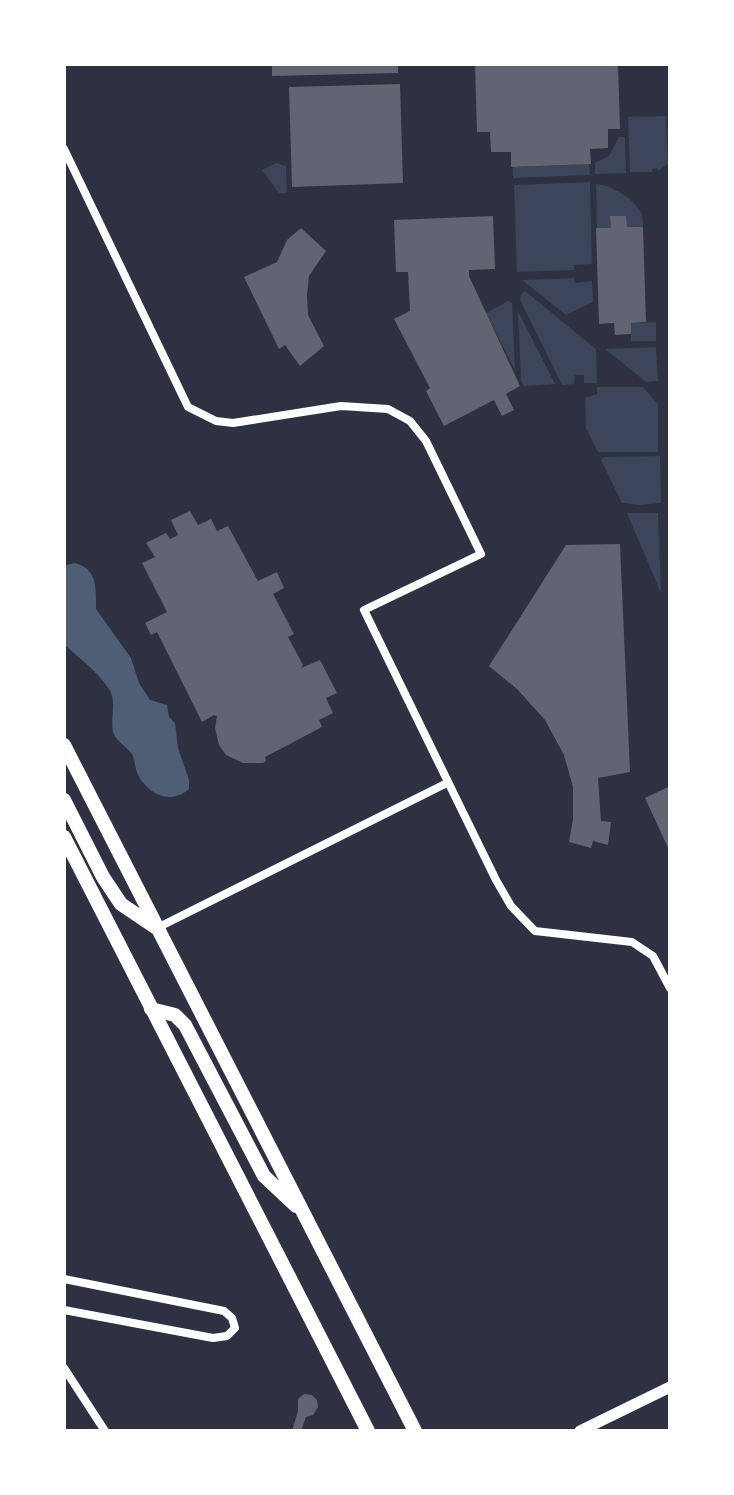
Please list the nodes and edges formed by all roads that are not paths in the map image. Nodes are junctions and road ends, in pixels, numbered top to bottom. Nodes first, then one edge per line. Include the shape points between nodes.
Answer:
1 (64, 149) edge
2 (64, 745) edge
3 (447, 783) junction
4 (64, 800) edge
5 (64, 837) edge
6 (157, 928) junction
7 (670, 988) edge
8 (151, 1009) junction
9 (302, 1211) junction
10 (64, 1279) edge
11 (64, 1310) edge
12 (64, 1368) edge
13 (670, 1387) edge
14 (105, 1431) edge
15 (368, 1431) edge
16 (415, 1431) edge
17 (580, 1431) edge

1 - 3 street via 188,407 233,423 341,406 388,409 410,421 426,441 481,554 364,610
2 - 6 main road
3 - 6 street
3 - 7 street via 511,906 535,931 632,942 653,956
4 - 6 main road via 121,904
5 - 8 main road
6 - 9 main road
8 - 9 main road via 175,1015 185,1025 264,1176
8 - 15 main road
9 - 16 main road
10 - 11 street via 224,1311 235,1328 213,1338
12 - 14 street
13 - 17 street

